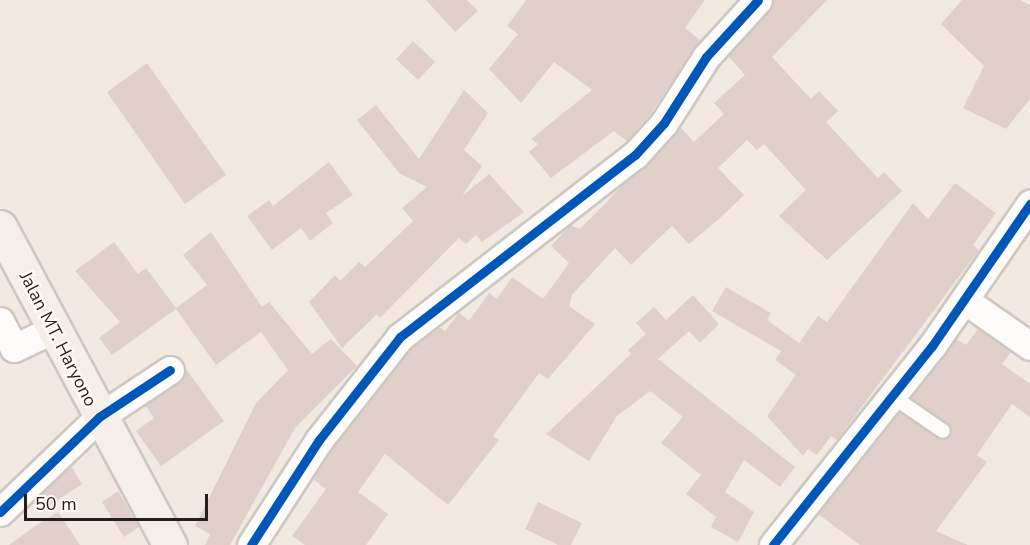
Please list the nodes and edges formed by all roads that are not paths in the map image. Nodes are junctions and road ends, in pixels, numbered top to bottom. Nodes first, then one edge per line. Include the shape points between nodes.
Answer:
1 (758, 0) edge
2 (1030, 204) edge
3 (0, 227) edge
4 (966, 300) junction
5 (0, 321) edge
6 (47, 332) junction
7 (1030, 346) edge
8 (170, 370) dead end
9 (889, 394) junction
10 (99, 417) junction
11 (943, 431) dead end
12 (0, 512) edge
13 (170, 545) edge
14 (251, 545) edge
15 (773, 545) edge

1 - 14 street via 706,57 664,123 635,155 400,337 319,440
2 - 4 street
3 - 6 main road, Jalan MT. Haryono
4 - 7 street
4 - 9 street
5 - 6 street via 17,347
6 - 10 main road, Jalan MT. Haryono
8 - 10 street
9 - 11 lane
9 - 15 street
10 - 12 street
10 - 13 main road, Jalan MT. Haryono

